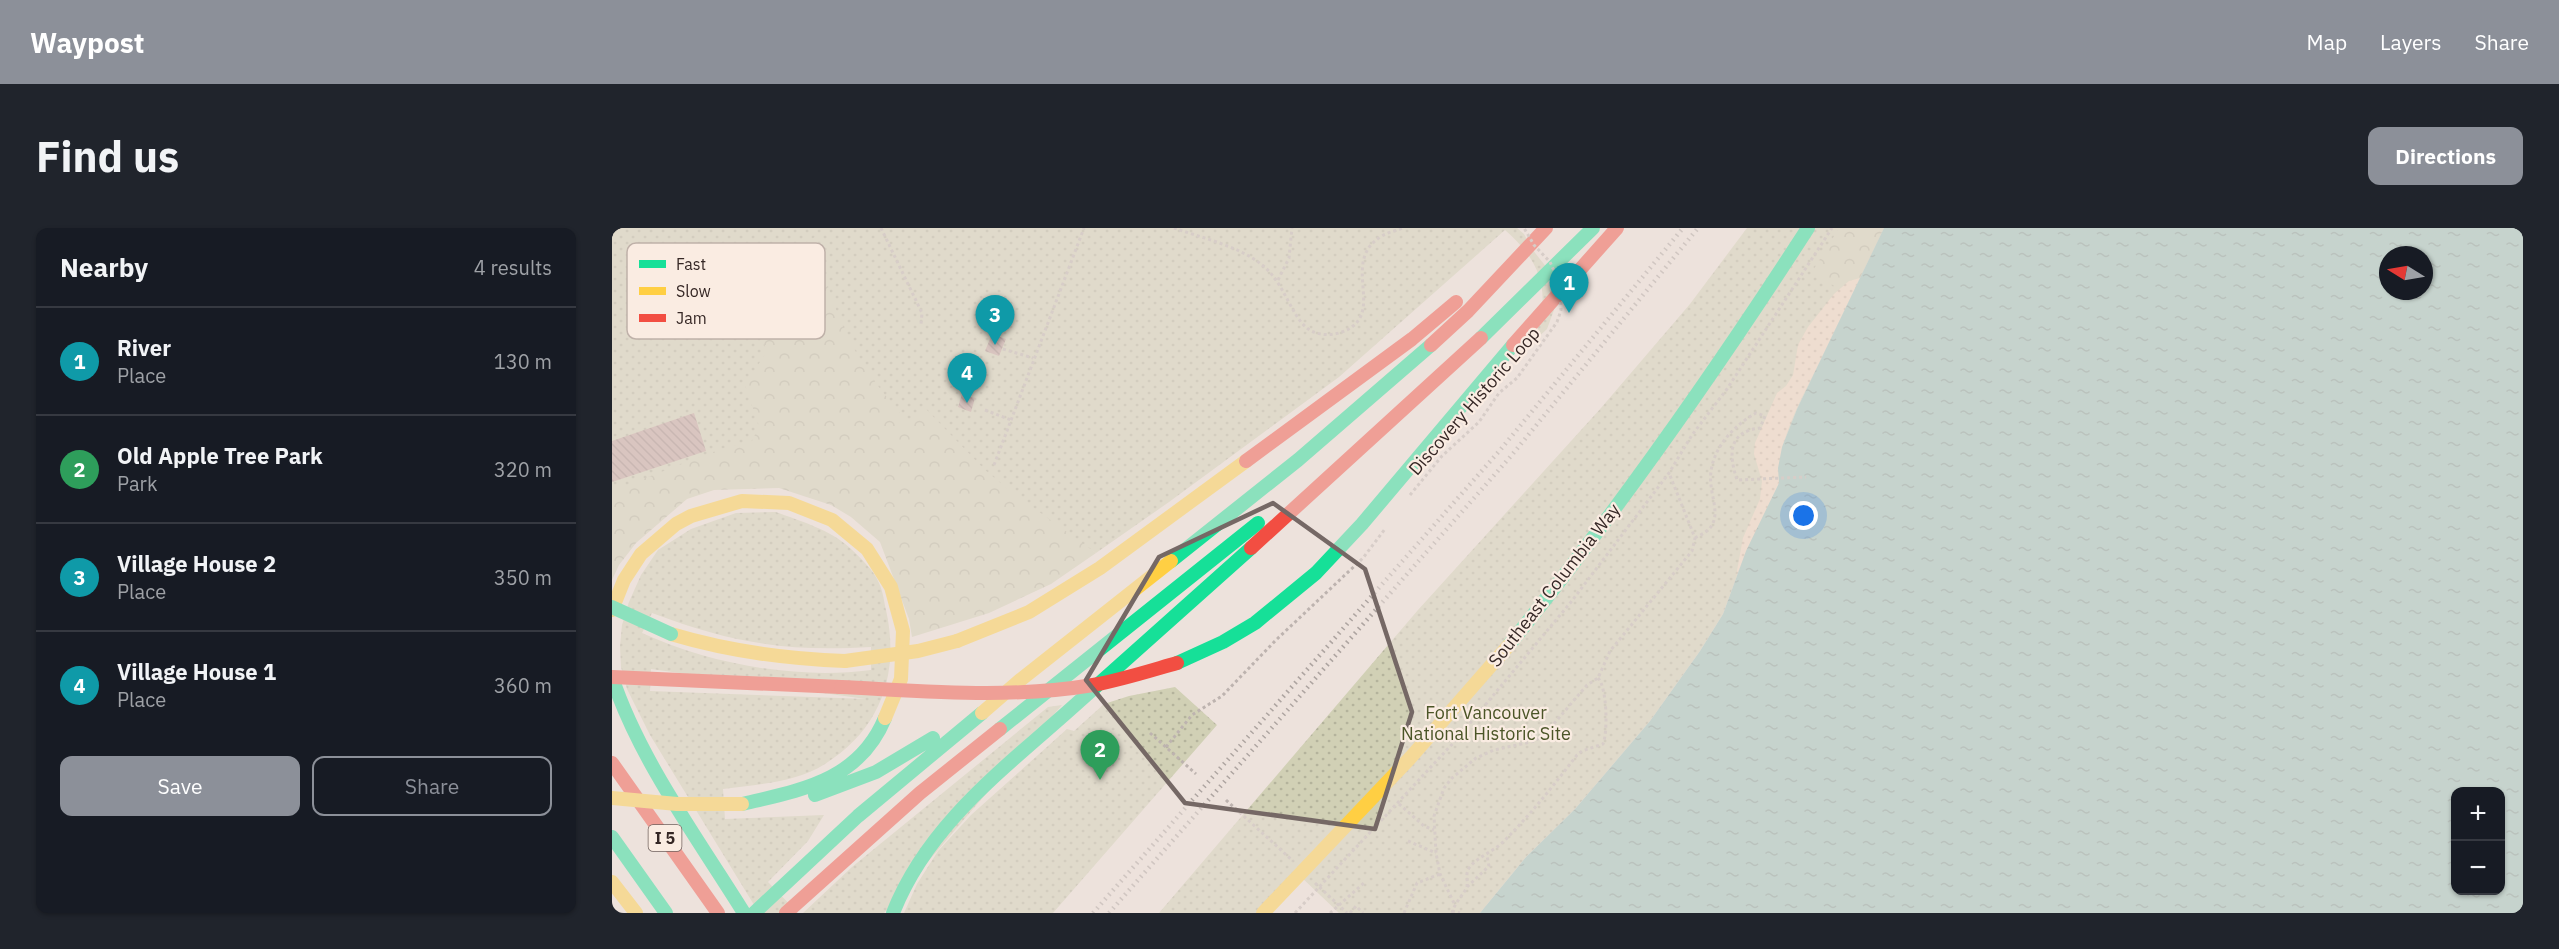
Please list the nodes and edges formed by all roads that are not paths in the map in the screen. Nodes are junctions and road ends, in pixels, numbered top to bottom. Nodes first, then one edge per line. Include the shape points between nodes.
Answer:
1 (1546, 228) edge
2 (1593, 228) edge
3 (1617, 228) edge
4 (1808, 228) edge
5 (1535, 239) junction
6 (1396, 415) junction
7 (612, 609) edge
8 (612, 677) edge
9 (1019, 681) junction
10 (612, 763) edge
11 (612, 798) edge
12 (742, 804) junction
13 (612, 837) edge
14 (612, 882) edge
15 (636, 913) edge
16 (666, 913) edge
17 (718, 913) edge
18 (744, 913) edge
19 (754, 913) edge
20 (786, 913) edge
21 (893, 913) edge
22 (1263, 913) edge

1 - 5 main road
2 - 6 main road via 1524,298
3 - 8 main road, bridge via 1315,573 1243,631 1177,663 1104,684 1051,692
4 - 22 main road, Southeast Columbia Way via 1713,372 1587,546 1460,703 1377,796
5 - 7 main road, bridge via 1412,339 1100,568 1029,612 957,641 845,661 783,659 709,646
5 - 9 main road via 1468,310 1342,423
6 - 20 main road via 920,793
6 - 21 main road via 966,802 921,856
7 - 12 main road via 626,574 653,540 674,524 731,500 781,502 823,514 867,548 888,578 904,643 903,675 894,707 876,736 855,761 825,781
8 - 18 main road via 624,713 646,754
9 - 12 main road via 892,766 842,788
9 - 19 main road via 858,816
10 - 17 main road, I 5
11 - 12 main road, bridge via 655,805
13 - 16 main road, I 5
14 - 15 main road

